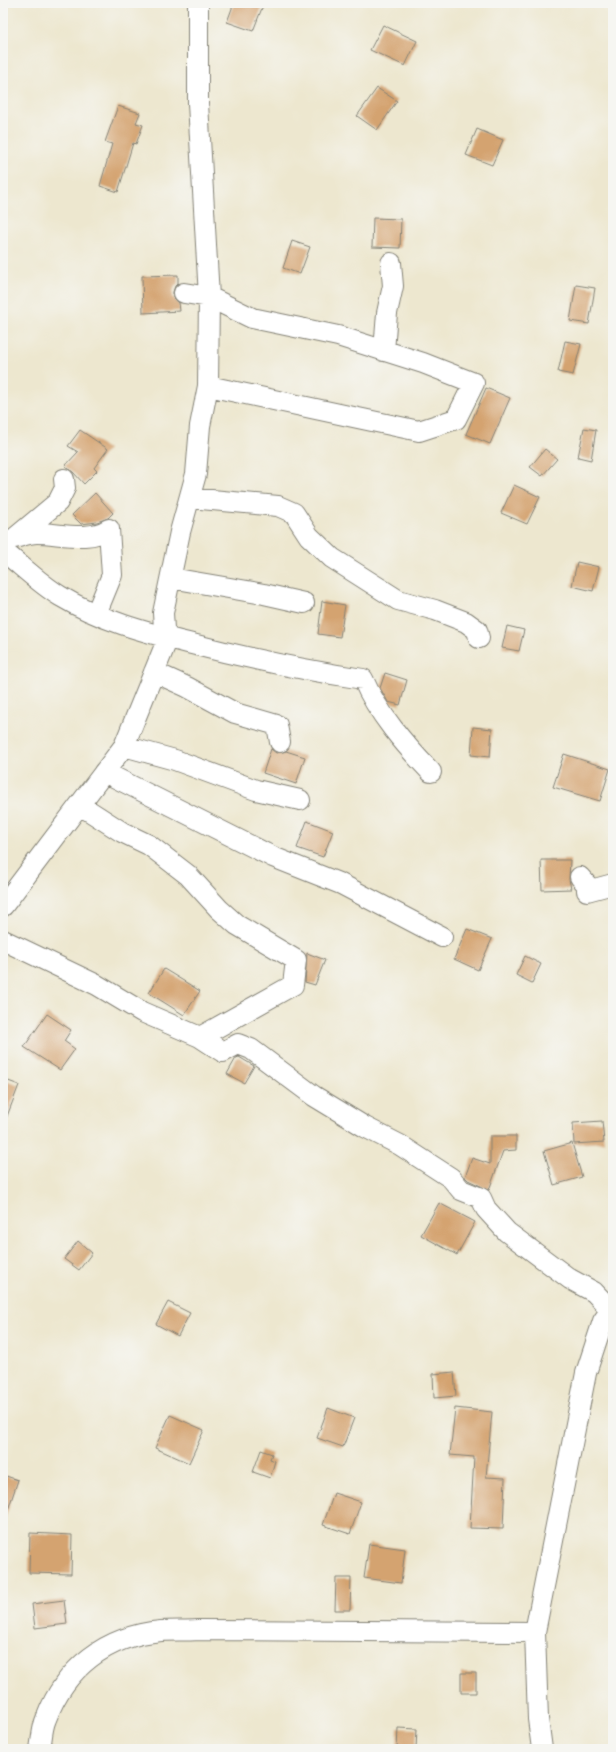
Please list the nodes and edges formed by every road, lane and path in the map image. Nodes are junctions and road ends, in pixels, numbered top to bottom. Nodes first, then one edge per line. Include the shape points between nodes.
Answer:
1 (198, 3) edge
2 (391, 263) dead end
3 (184, 293) dead end
4 (209, 297) junction
5 (384, 351) junction
6 (208, 386) junction
7 (64, 479) dead end
8 (190, 498) junction
9 (9, 549) edge
10 (171, 578) junction
11 (304, 604) dead end
12 (96, 614) junction
13 (168, 638) junction
14 (479, 638) dead end
15 (154, 672) junction
16 (280, 742) dead end
17 (124, 746) junction
18 (104, 772) junction
19 (431, 772) dead end
20 (300, 800) dead end
21 (80, 805) junction
22 (580, 878) dead end
23 (613, 884) edge
24 (3, 906) edge
25 (442, 937) dead end
26 (3, 940) edge
27 (200, 1037) junction
28 (612, 1308) edge
29 (535, 1632) junction
30 (40, 1749) edge
31 (542, 1749) edge

1 - 4 street via 198,103
2 - 5 street via 393,286 387,313
3 - 4 street
4 - 5 street via 252,318 338,336
4 - 6 street
5 - 6 street via 474,383 456,419 420,431
6 - 8 street via 200,426 196,474
7 - 9 street via 65,488 58,502
8 - 10 street
8 - 14 street via 278,506 294,513 309,536 339,562 398,600 466,622 477,630
9 - 12 street via 60,596
9 - 12 street via 36,533 87,536 101,534 109,529 112,575
10 - 11 street via 257,592
10 - 13 street via 163,613
12 - 13 street
13 - 15 street
13 - 19 street via 252,660 363,679 370,696 407,747
15 - 16 street via 235,713 278,725
15 - 17 street
17 - 18 street
17 - 20 street via 175,760 256,790
18 - 21 street
18 - 25 street via 273,857 341,884
21 - 24 street
21 - 27 street via 122,832 149,845 188,875 219,909 237,924 296,960 294,985
22 - 23 street via 587,885 587,891
26 - 27 street via 97,985 142,1012
27 - 28 street via 223,1052 238,1044 251,1049 314,1096 400,1145 451,1178 461,1190 481,1198 486,1209 507,1232 570,1279 594,1292
28 - 29 street via 604,1321 586,1373
29 - 30 street via 198,1630 160,1631 129,1637 107,1646 81,1663 65,1682 46,1719
29 - 31 street via 538,1719

